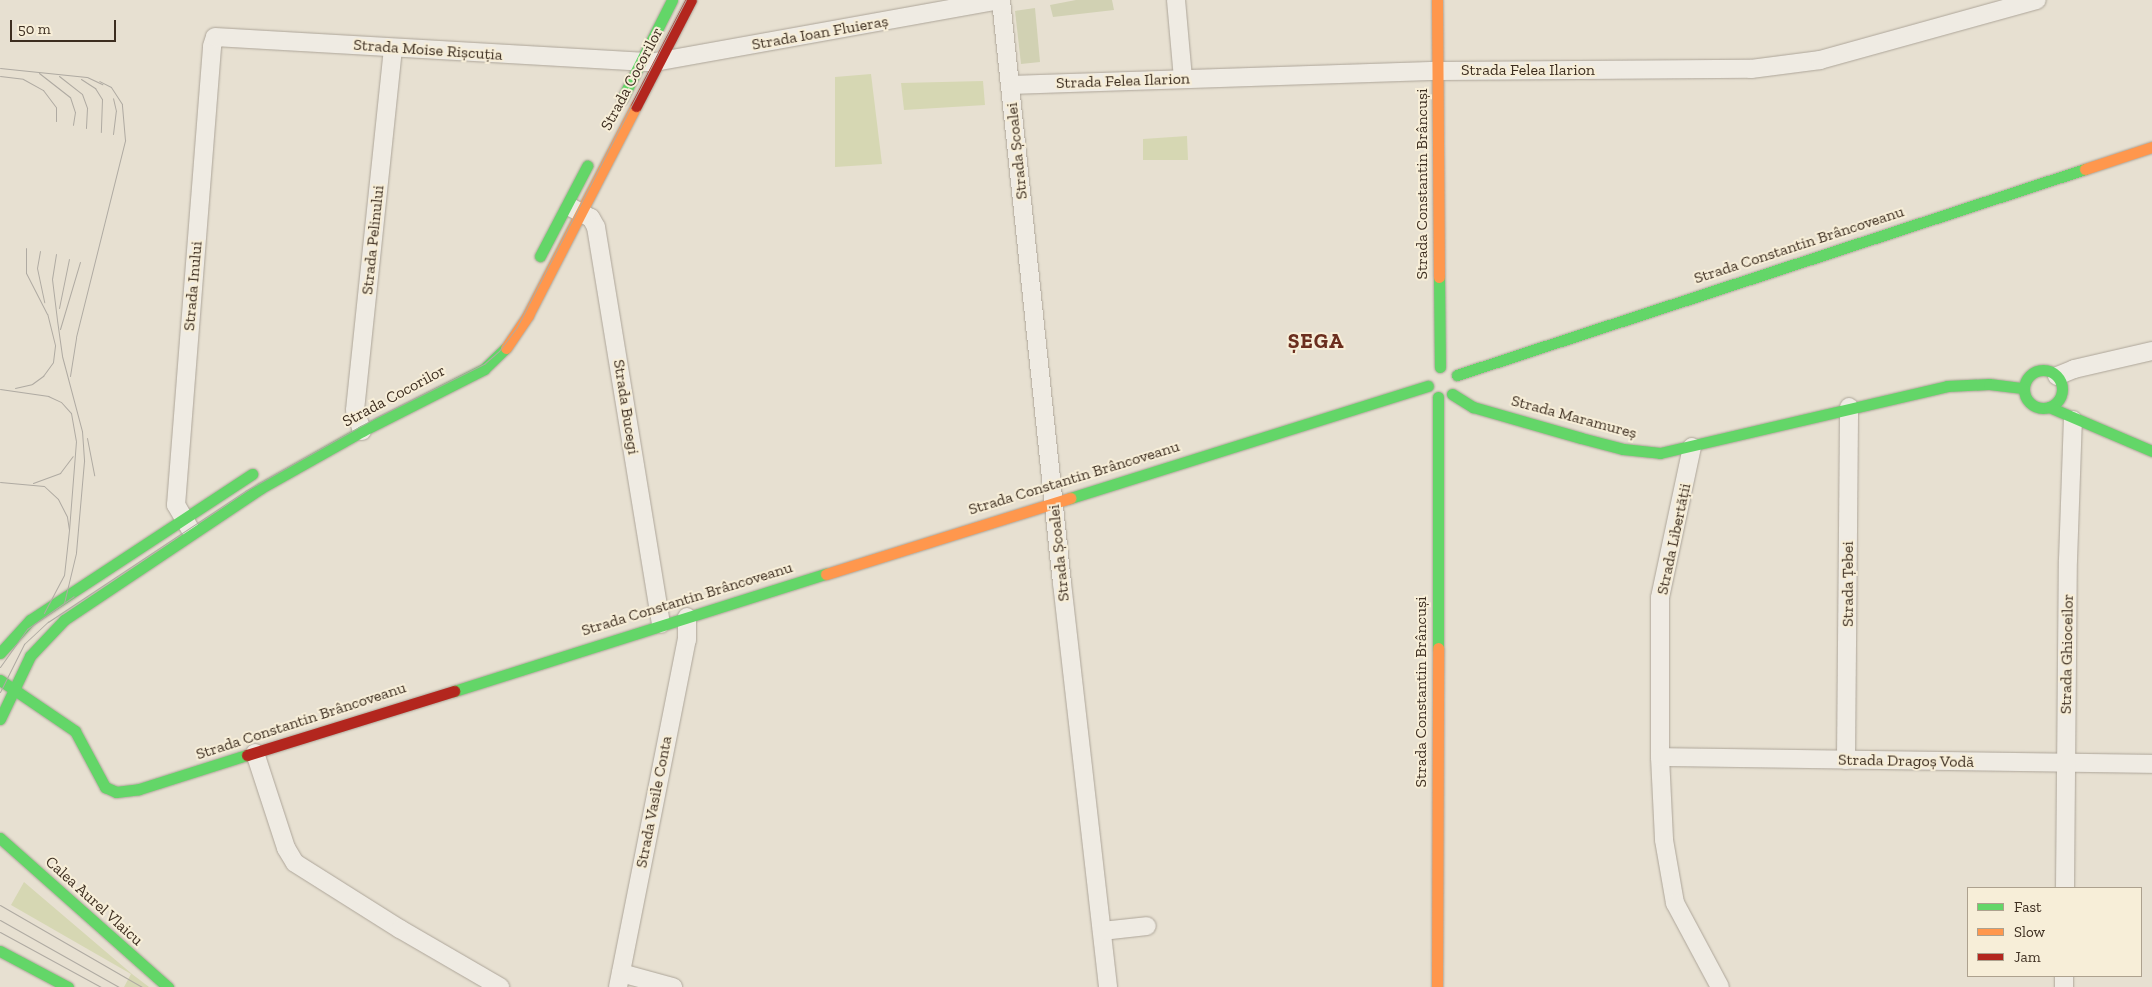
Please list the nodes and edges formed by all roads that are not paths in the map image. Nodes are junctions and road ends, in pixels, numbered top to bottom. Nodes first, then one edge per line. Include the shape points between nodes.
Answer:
1 (672, 0) edge
2 (691, 0) edge
3 (1000, 0) edge
4 (1176, 0) edge
5 (1437, 0) edge
6 (2037, 0) edge
7 (216, 37) joint
8 (393, 48) junction
9 (660, 61) junction
10 (641, 62) junction
11 (1438, 71) junction
12 (1183, 78) junction
13 (1010, 85) junction
14 (615, 112) dead end
15 (2152, 147) edge
16 (593, 155) dead end
17 (574, 210) junction
18 (535, 266) dead end
19 (2152, 351) edge
20 (1440, 367) junction
21 (1456, 375) junction
22 (2057, 376) junction
23 (1428, 386) junction
24 (2024, 388) junction
25 (1452, 394) junction
26 (1438, 396) junction
27 (1849, 407) junction
28 (2049, 407) junction
29 (360, 419) junction
30 (2073, 420) junction
31 (1692, 447) junction
32 (2152, 451) edge
33 (264, 468) dead end
34 (1053, 500) junction
35 (187, 525) junction
36 (687, 618) junction
37 (661, 624) junction
38 (3, 643) edge
39 (30, 656) junction
40 (0, 680) edge
41 (13, 691) junction
42 (0, 720) edge
43 (254, 754) junction
44 (1660, 757) junction
45 (1846, 760) junction
46 (2065, 764) junction
47 (2152, 764) edge
48 (0, 838) edge
49 (2065, 887) edge
50 (1147, 926) dead end
51 (1102, 931) junction
52 (0, 950) edge
53 (619, 980) edge
54 (68, 987) edge
55 (168, 987) edge
56 (500, 987) edge
57 (673, 987) edge
58 (1108, 987) edge
59 (1437, 987) edge
60 (1720, 987) edge

1 - 10 street, Strada Cocorilor
2 - 9 street, Strada Cocorilor
3 - 9 street, Strada Ioan Fluieraș
3 - 13 street, Strada Școalei
4 - 12 street
5 - 11 street, Strada Constantin Brâncuși
6 - 11 street, Strada Felea Ilarion via 1858,51 1789,65 1751,69
7 - 8 street, Strada Moise Rișcuția
7 - 35 street, Strada Inului via 212,46 176,505
8 - 10 street, Strada Moise Rișcuția
8 - 29 street, Strada Pelinului
9 - 10 street, Strada Ioan Fluieraș
9 - 17 street, Strada Cocorilor
10 - 14 street, Strada Cocorilor
11 - 12 street, Strada Felea Ilarion
11 - 20 street, Strada Constantin Brâncuși
12 - 13 street, Strada Felea Ilarion
13 - 34 street, Strada Școalei
15 - 21 street, Strada Constantin Brâncoveanu
16 - 17 street, Strada Cocorilor
17 - 18 street, Strada Cocorilor
17 - 29 street, Strada Cocorilor via 528,315 500,355 484,368
17 - 37 street, Strada Bucegi via 591,218 596,228
19 - 22 street
20 - 21 street via 1450,368
20 - 23 street via 1431,372
21 - 25 street via 1458,385
22 - 24 street via 2046,370 2034,372
22 - 28 street via 2061,394
23 - 26 street
23 - 34 street, Strada Constantin Brâncoveanu
24 - 27 street via 1989,384 1947,386
24 - 28 street via 2031,404
25 - 26 street
25 - 31 street, Strada Maramureș via 1473,407 1623,449 1660,453
26 - 59 street, Strada Constantin Brâncuși
27 - 31 street
27 - 45 street, Strada Țebei
28 - 30 street
29 - 35 street, Strada Cocorilor
30 - 32 street
30 - 46 street, Strada Ghioceilor
31 - 44 street, Strada Libertății via 1660,598
33 - 35 street, Strada Cocorilor
34 - 36 street, Strada Constantin Brâncoveanu
34 - 51 street, Strada Școalei
35 - 38 street, Strada Cocorilor via 30,620
35 - 39 street, Strada Cocorilor via 59,624
36 - 37 street, Strada Constantin Brâncoveanu
36 - 53 street, Strada Vasile Conta via 687,640
37 - 43 street, Strada Constantin Brâncoveanu
38 - 39 street
39 - 41 street, Strada Cocorilor
40 - 41 street, Strada Constantin Brâncoveanu
41 - 42 street, Strada Cocorilor
41 - 43 street, Strada Constantin Brâncoveanu via 75,731 100,781 110,790 139,789
43 - 56 street via 286,848 295,863
44 - 45 street, Strada Dragoș Vodă
44 - 60 street, Strada Libertății via 1664,840 1670,884 1682,920
45 - 46 street, Strada Dragoș Vodă
46 - 47 street, Strada Dragoș Vodă
46 - 49 street, Strada Ghioceilor
48 - 55 street, Calea Aurel Vlaicu
50 - 51 street
51 - 58 street, Strada Școalei
52 - 54 street
53 - 57 street

